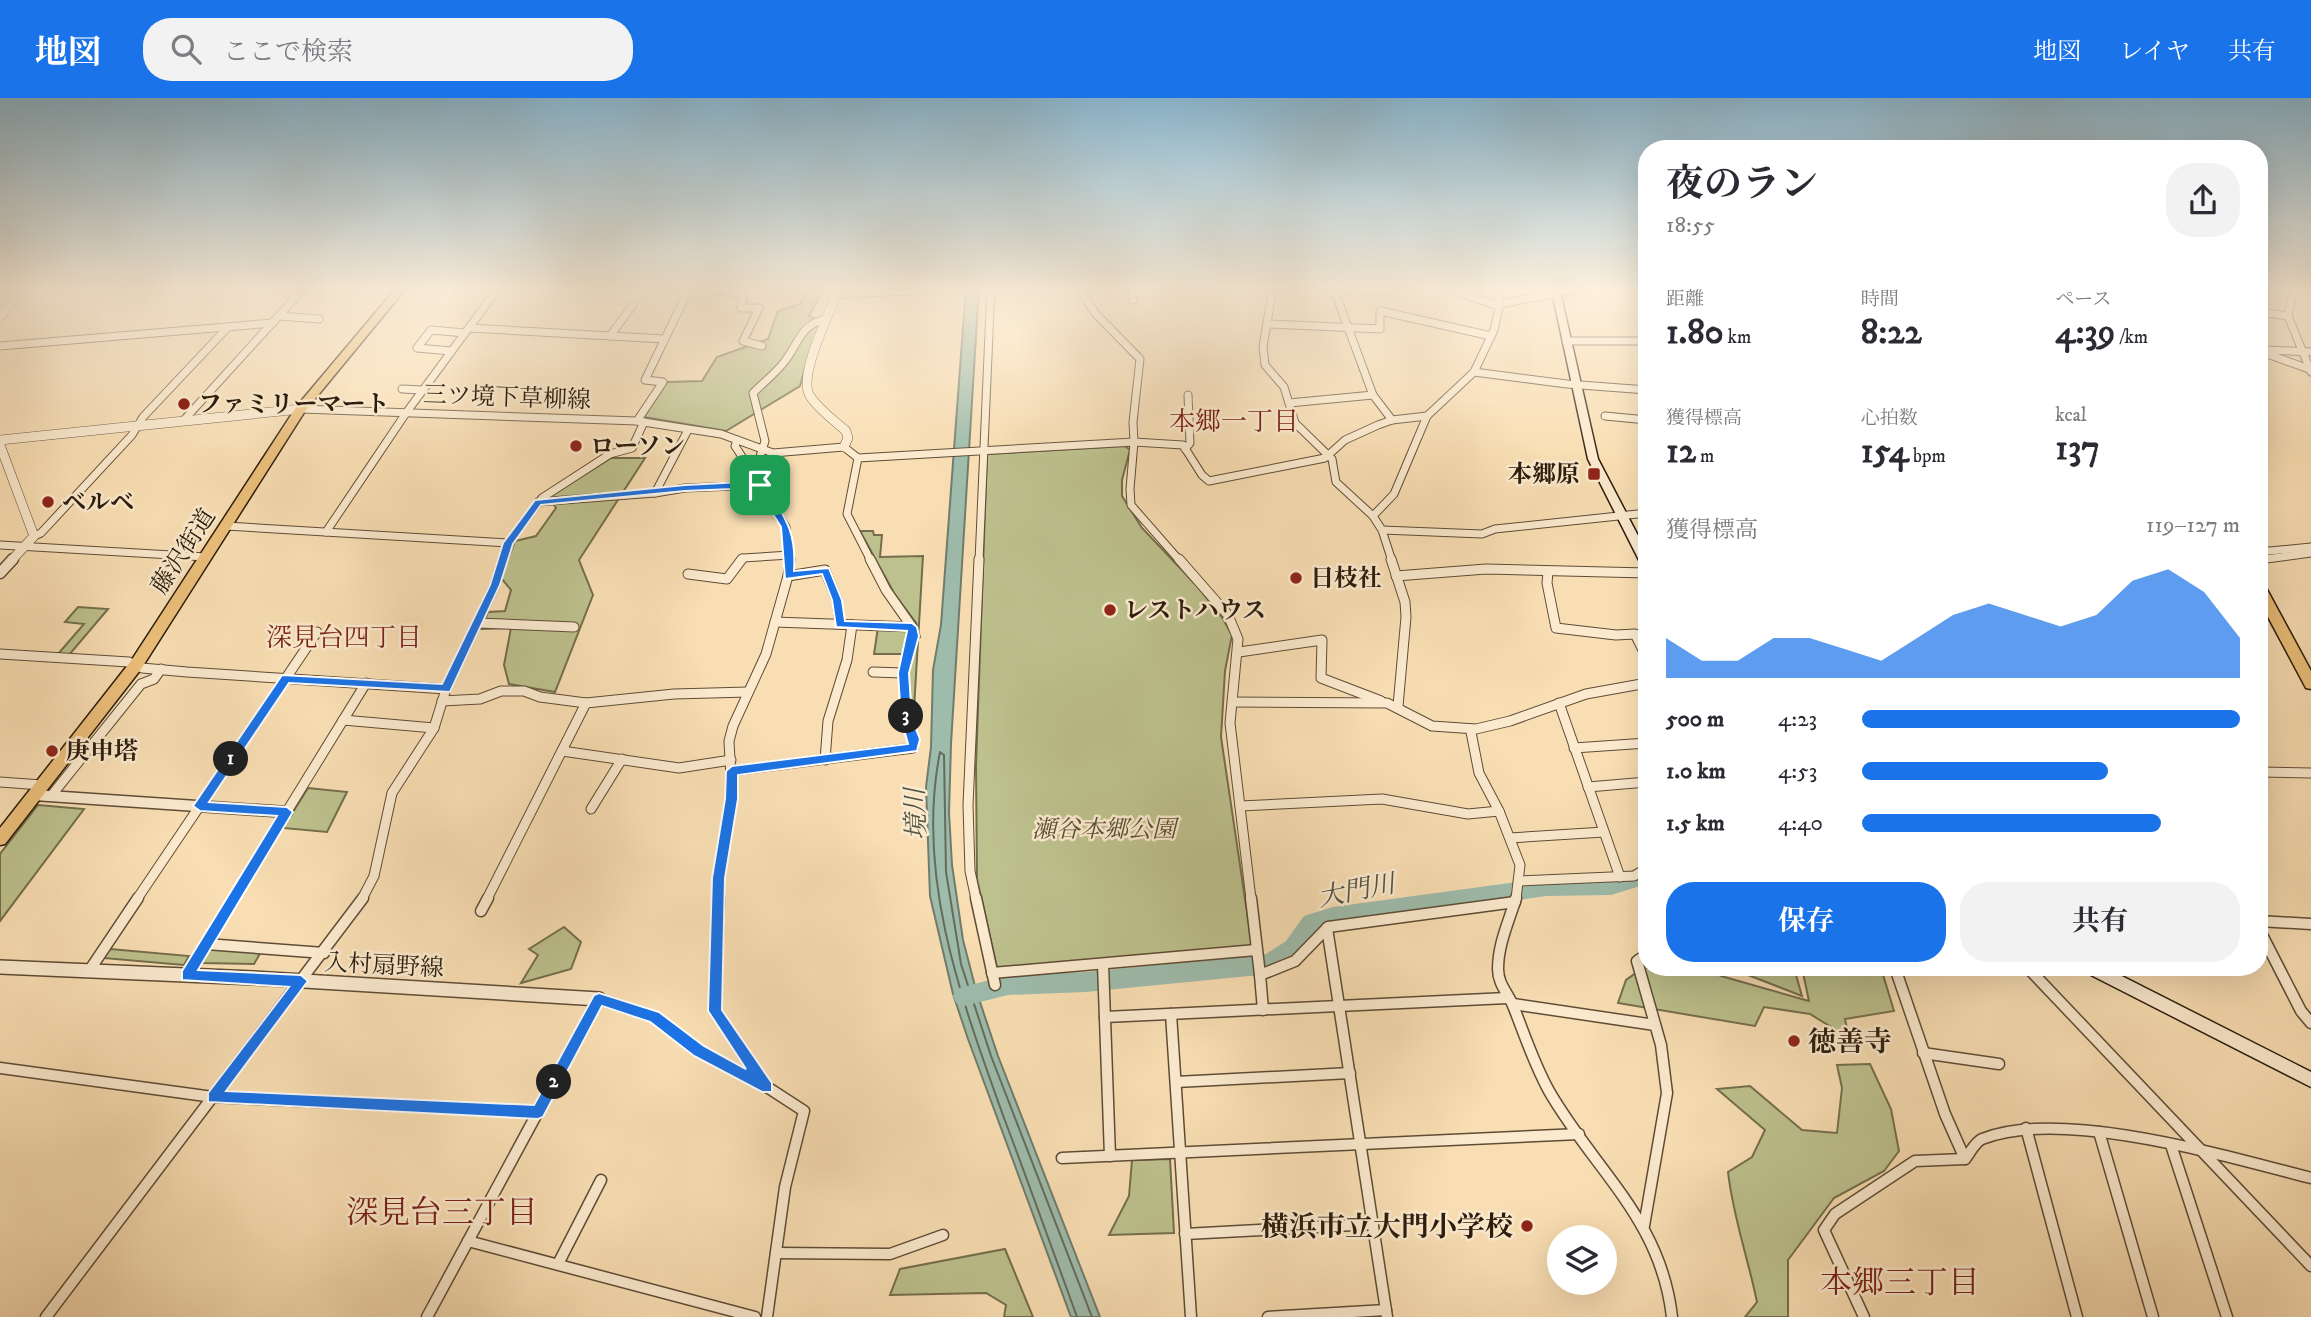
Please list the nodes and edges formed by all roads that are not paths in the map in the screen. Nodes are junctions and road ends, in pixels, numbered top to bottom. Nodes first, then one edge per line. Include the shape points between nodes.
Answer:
1 (25, 344) edge
2 (212, 344) edge
3 (254, 344) edge
4 (355, 344) edge
5 (421, 344) edge
6 (456, 344) edge
7 (663, 344) edge
8 (754, 344) edge
9 (793, 344) edge
10 (818, 344) edge
11 (988, 344) edge
12 (1125, 344) edge
13 (1265, 344) edge
14 (1355, 344) edge
15 (1487, 344) edge
16 (1567, 344) edge
17 (2298, 344) edge
18 (0, 346) edge
19 (762, 346) dead end
20 (2268, 350) edge
21 (451, 351) junction
22 (2300, 351) junction
23 (2311, 352) edge
24 (2268, 353) edge
25 (2311, 370) edge
26 (1474, 372) junction
27 (1576, 385) junction
28 (402, 389) dead end
29 (1638, 389) edge
30 (422, 390) junction
31 (1188, 395) dead end
32 (1373, 395) junction
33 (1289, 403) junction
34 (301, 409) junction
35 (406, 413) junction
36 (1427, 416) junction
37 (1605, 416) dead end
38 (1638, 419) edge
39 (1392, 420) junction
40 (183, 421) junction
41 (640, 421) junction
42 (137, 426) junction
43 (688, 429) junction
44 (737, 440) junction
45 (1134, 442) junction
46 (0, 443) edge
47 (844, 447) junction
48 (983, 449) junction
49 (1185, 449) junction
50 (764, 451) junction
51 (1328, 455) junction
52 (858, 458) junction
53 (754, 475) junction
54 (760, 485) junction
55 (655, 493) junction
56 (538, 502) junction
57 (1638, 514) edge
58 (1373, 516) junction
59 (1621, 517) junction
60 (226, 526) junction
61 (1382, 530) junction
62 (326, 532) junction
63 (34, 536) junction
64 (508, 543) junction
65 (0, 545) edge
66 (24, 546) junction
67 (2311, 547) edge
68 (1638, 548) edge
69 (2268, 551) edge
70 (2311, 553) edge
71 (790, 555) junction
72 (206, 557) junction
73 (2268, 559) edge
74 (1548, 572) junction
75 (0, 573) edge
76 (1638, 573) edge
77 (688, 574) dead end
78 (788, 576) junction
79 (1396, 576) junction
80 (2268, 602) edge
81 (775, 622) junction
82 (478, 623) junction
83 (840, 624) junction
84 (852, 625) junction
85 (574, 627) dead end
86 (912, 627) junction
87 (317, 632) dead end
88 (1638, 640) edge
89 (1239, 652) junction
90 (0, 654) edge
91 (136, 665) junction
92 (2306, 665) edge
93 (161, 669) junction
94 (873, 672) dead end
95 (904, 673) junction
96 (286, 678) junction
97 (366, 683) junction
98 (2311, 684) edge
99 (1638, 688) edge
100 (446, 689) junction
101 (748, 692) junction
102 (442, 701) junction
103 (1233, 702) junction
104 (586, 703) junction
105 (1387, 703) junction
106 (1559, 703) junction
107 (1398, 706) junction
108 (343, 720) junction
109 (434, 728) junction
110 (1471, 732) junction
111 (1638, 744) edge
112 (1574, 748) junction
113 (562, 751) junction
114 (622, 759) junction
115 (825, 760) junction
116 (731, 766) junction
117 (2268, 772) edge
118 (2311, 773) edge
119 (0, 782) edge
120 (1638, 783) edge
121 (1588, 787) junction
122 (38, 790) junction
123 (51, 796) junction
124 (200, 806) junction
125 (1240, 806) junction
126 (591, 809) dead end
127 (1499, 811) junction
128 (287, 812) junction
129 (1604, 832) junction
130 (1510, 838) junction
131 (0, 839) edge
132 (1638, 874) edge
133 (1620, 877) junction
134 (1517, 892) junction
135 (481, 911) dead end
136 (2268, 922) edge
137 (2311, 924) edge
138 (1327, 928) junction
139 (206, 944) junction
140 (2268, 947) edge
141 (324, 953) junction
142 (1259, 964) junction
143 (0, 967) edge
144 (89, 971) junction
145 (992, 973) junction
146 (1103, 974) junction
147 (187, 975) junction
148 (1641, 976) edge
149 (1898, 976) edge
150 (2036, 976) edge
151 (2108, 976) edge
152 (301, 981) junction
153 (995, 985) dead end
154 (599, 999) junction
155 (1510, 1001) junction
156 (1339, 1006) junction
157 (1263, 1010) junction
158 (1171, 1014) junction
159 (1105, 1017) junction
160 (2311, 1023) edge
161 (1655, 1025) junction
162 (1923, 1053) junction
163 (1999, 1064) dead end
164 (0, 1068) edge
165 (1350, 1073) junction
166 (2311, 1080) edge
167 (1176, 1082) junction
168 (767, 1087) junction
169 (213, 1097) junction
170 (538, 1112) junction
171 (2026, 1128) junction
172 (2099, 1132) junction
173 (1579, 1134) junction
174 (1361, 1144) junction
175 (2171, 1144) junction
176 (2200, 1150) junction
177 (1180, 1153) junction
178 (1110, 1156) junction
179 (1062, 1158) dead end
180 (1965, 1159) junction
181 (2311, 1178) edge
182 (601, 1180) dead end
183 (1373, 1224) junction
184 (1644, 1226) junction
185 (1185, 1234) junction
186 (943, 1235) dead end
187 (468, 1241) junction
188 (776, 1253) junction
189 (558, 1264) junction
190 (2311, 1266) edge
191 (1387, 1314) edge
192 (46, 1317) edge
193 (427, 1317) edge
194 (755, 1317) edge
195 (767, 1317) edge
196 (1191, 1317) edge
197 (1268, 1317) edge
198 (1672, 1317) edge
199 (1864, 1317) edge
200 (2077, 1317) edge
201 (2153, 1317) edge
202 (2227, 1317) edge

1 - 18 street
2 - 42 street
3 - 40 street
4 - 34 main road, 藤沢街道
5 - 21 street via 418,348
6 - 21 street
7 - 41 street via 645,380 663,382
8 - 19 street
9 - 50 street via 787,359 753,393
10 - 47 street via 808,370 808,392 846,431
11 - 48 street
12 - 45 street via 1140,359
13 - 33 street via 1265,365 1284,387
14 - 32 street
15 - 26 street
16 - 27 main road
17 - 22 street
20 - 22 street
21 - 30 street
22 - 23 street
22 - 25 street
24 - 25 street
26 - 27 street
26 - 36 street
27 - 29 street
27 - 59 main road via 1593,459
28 - 30 street
30 - 35 street
31 - 49 street via 1190,443
32 - 33 street
32 - 39 street
33 - 51 street via 1295,423
34 - 35 street, 三ツ境下草柳線
34 - 40 street, 三ツ境下草柳線
34 - 60 main road, 藤沢街道
35 - 41 street, 三ツ境下草柳線
35 - 62 street
36 - 39 street
36 - 58 street via 1394,494
37 - 38 street
39 - 51 street via 1345,440
40 - 42 street, 三ツ境下草柳線
41 - 43 street, 三ツ境下草柳線
41 - 56 street via 632,448 610,454
42 - 46 street, 三ツ境下草柳線
42 - 63 street
43 - 44 street, 三ツ境下草柳線
43 - 55 street
44 - 50 street, 三ツ境下草柳線
44 - 53 street via 735,446
45 - 48 street
45 - 49 street via 1182,445
45 - 89 street via 1136,460 1128,489 1131,505 1228,615
46 - 63 street
47 - 50 street
47 - 52 street
48 - 52 street
48 - 145 street via 968,805 971,871
49 - 51 street via 1209,481
50 - 53 street
51 - 58 street via 1336,482
52 - 86 street via 847,514 886,590
53 - 54 street
54 - 55 street
54 - 71 street via 786,527
55 - 56 street
56 - 64 street
57 - 59 street
58 - 61 street
59 - 61 street via 1482,534
59 - 68 main road
60 - 62 street
60 - 72 main road, 藤沢街道
61 - 79 street
62 - 64 street
63 - 66 street
64 - 82 street
65 - 66 street
66 - 72 street
66 - 75 street
67 - 69 street
70 - 73 street
71 - 77 street via 743,558 727,579
71 - 78 street
72 - 91 main road, 藤沢街道
74 - 76 street
74 - 79 street via 1486,569
74 - 88 street via 1546,583 1556,628 1635,634
78 - 81 street
78 - 83 street via 825,570 837,600
79 - 107 street via 1406,609
80 - 92 main road
81 - 83 street
81 - 101 street
82 - 85 street
82 - 100 street
83 - 84 street
84 - 86 street
84 - 115 street via 847,660 828,721
86 - 95 street
87 - 96 street
89 - 103 street
89 - 105 street via 1322,640 1321,678
90 - 91 street
91 - 93 street
91 - 122 main road, 藤沢街道
92 - 98 main road
93 - 96 street
93 - 123 street via 154,679 141,684
94 - 95 street
95 - 115 street via 913,748
96 - 97 street
96 - 124 street
97 - 100 street
97 - 108 street
99 - 106 street via 1581,695
100 - 102 street
101 - 104 street
101 - 116 street via 729,741
102 - 104 street via 524,691
102 - 109 street
103 - 105 street
103 - 125 street via 1231,739
104 - 113 street
105 - 107 street
106 - 110 street
106 - 112 street
107 - 110 street via 1422,723
108 - 109 street
108 - 128 street
109 - 141 street via 392,793 374,876
110 - 127 street via 1479,773
111 - 112 street
112 - 121 street
113 - 114 street
113 - 135 street
114 - 116 street via 678,768
114 - 126 street
115 - 116 street
116 - 168 street via 732,799 719,878 715,1011
117 - 118 street
119 - 122 street
120 - 121 street
121 - 129 street
122 - 123 street
122 - 131 main road, 藤沢街道
123 - 124 street
124 - 128 street
124 - 144 street
125 - 127 street via 1382,799 1468,814
125 - 142 street
127 - 130 street
128 - 139 street
129 - 130 street
129 - 133 street
130 - 134 street via 1520,865
132 - 133 street
133 - 134 street via 1572,877
134 - 138 street
134 - 155 street via 1499,950 1498,971
136 - 137 street
138 - 142 street via 1295,961
138 - 156 street
139 - 141 street
139 - 147 street
140 - 160 street
141 - 152 street
142 - 146 street
142 - 157 street
143 - 144 street, 入村扇野線
144 - 147 street, 入村扇野線
145 - 146 street
145 - 153 street
146 - 159 street
147 - 152 street, 入村扇野線
148 - 161 street
149 - 162 street
150 - 176 street
151 - 166 main road
152 - 154 street, 入村扇野線
152 - 169 street
154 - 168 street via 654,1017 699,1051
154 - 170 street
155 - 156 street
155 - 161 street
155 - 173 street via 1537,1068
156 - 157 street
156 - 165 street
157 - 158 street
158 - 159 street
158 - 167 street
159 - 178 street
161 - 184 street via 1667,1093
162 - 163 street
162 - 180 street
164 - 169 street
165 - 167 street
165 - 174 street
167 - 177 street
168 - 188 street via 804,1111 785,1187
169 - 170 street
169 - 192 street
170 - 187 street
171 - 172 street
171 - 180 street via 1979,1140
171 - 200 street
172 - 175 street
172 - 201 street
173 - 174 street
173 - 184 street
174 - 177 street
174 - 183 street
175 - 176 street
175 - 202 street
176 - 181 street
176 - 190 street
177 - 178 street
177 - 185 street
178 - 179 street
180 - 199 street via 1914,1161 1835,1214 1824,1230
182 - 189 street
183 - 185 street
183 - 191 street
184 - 198 street via 1664,1268
185 - 196 street
186 - 188 street via 890,1254
187 - 189 street
187 - 193 street
188 - 195 street
189 - 194 street
191 - 197 street

